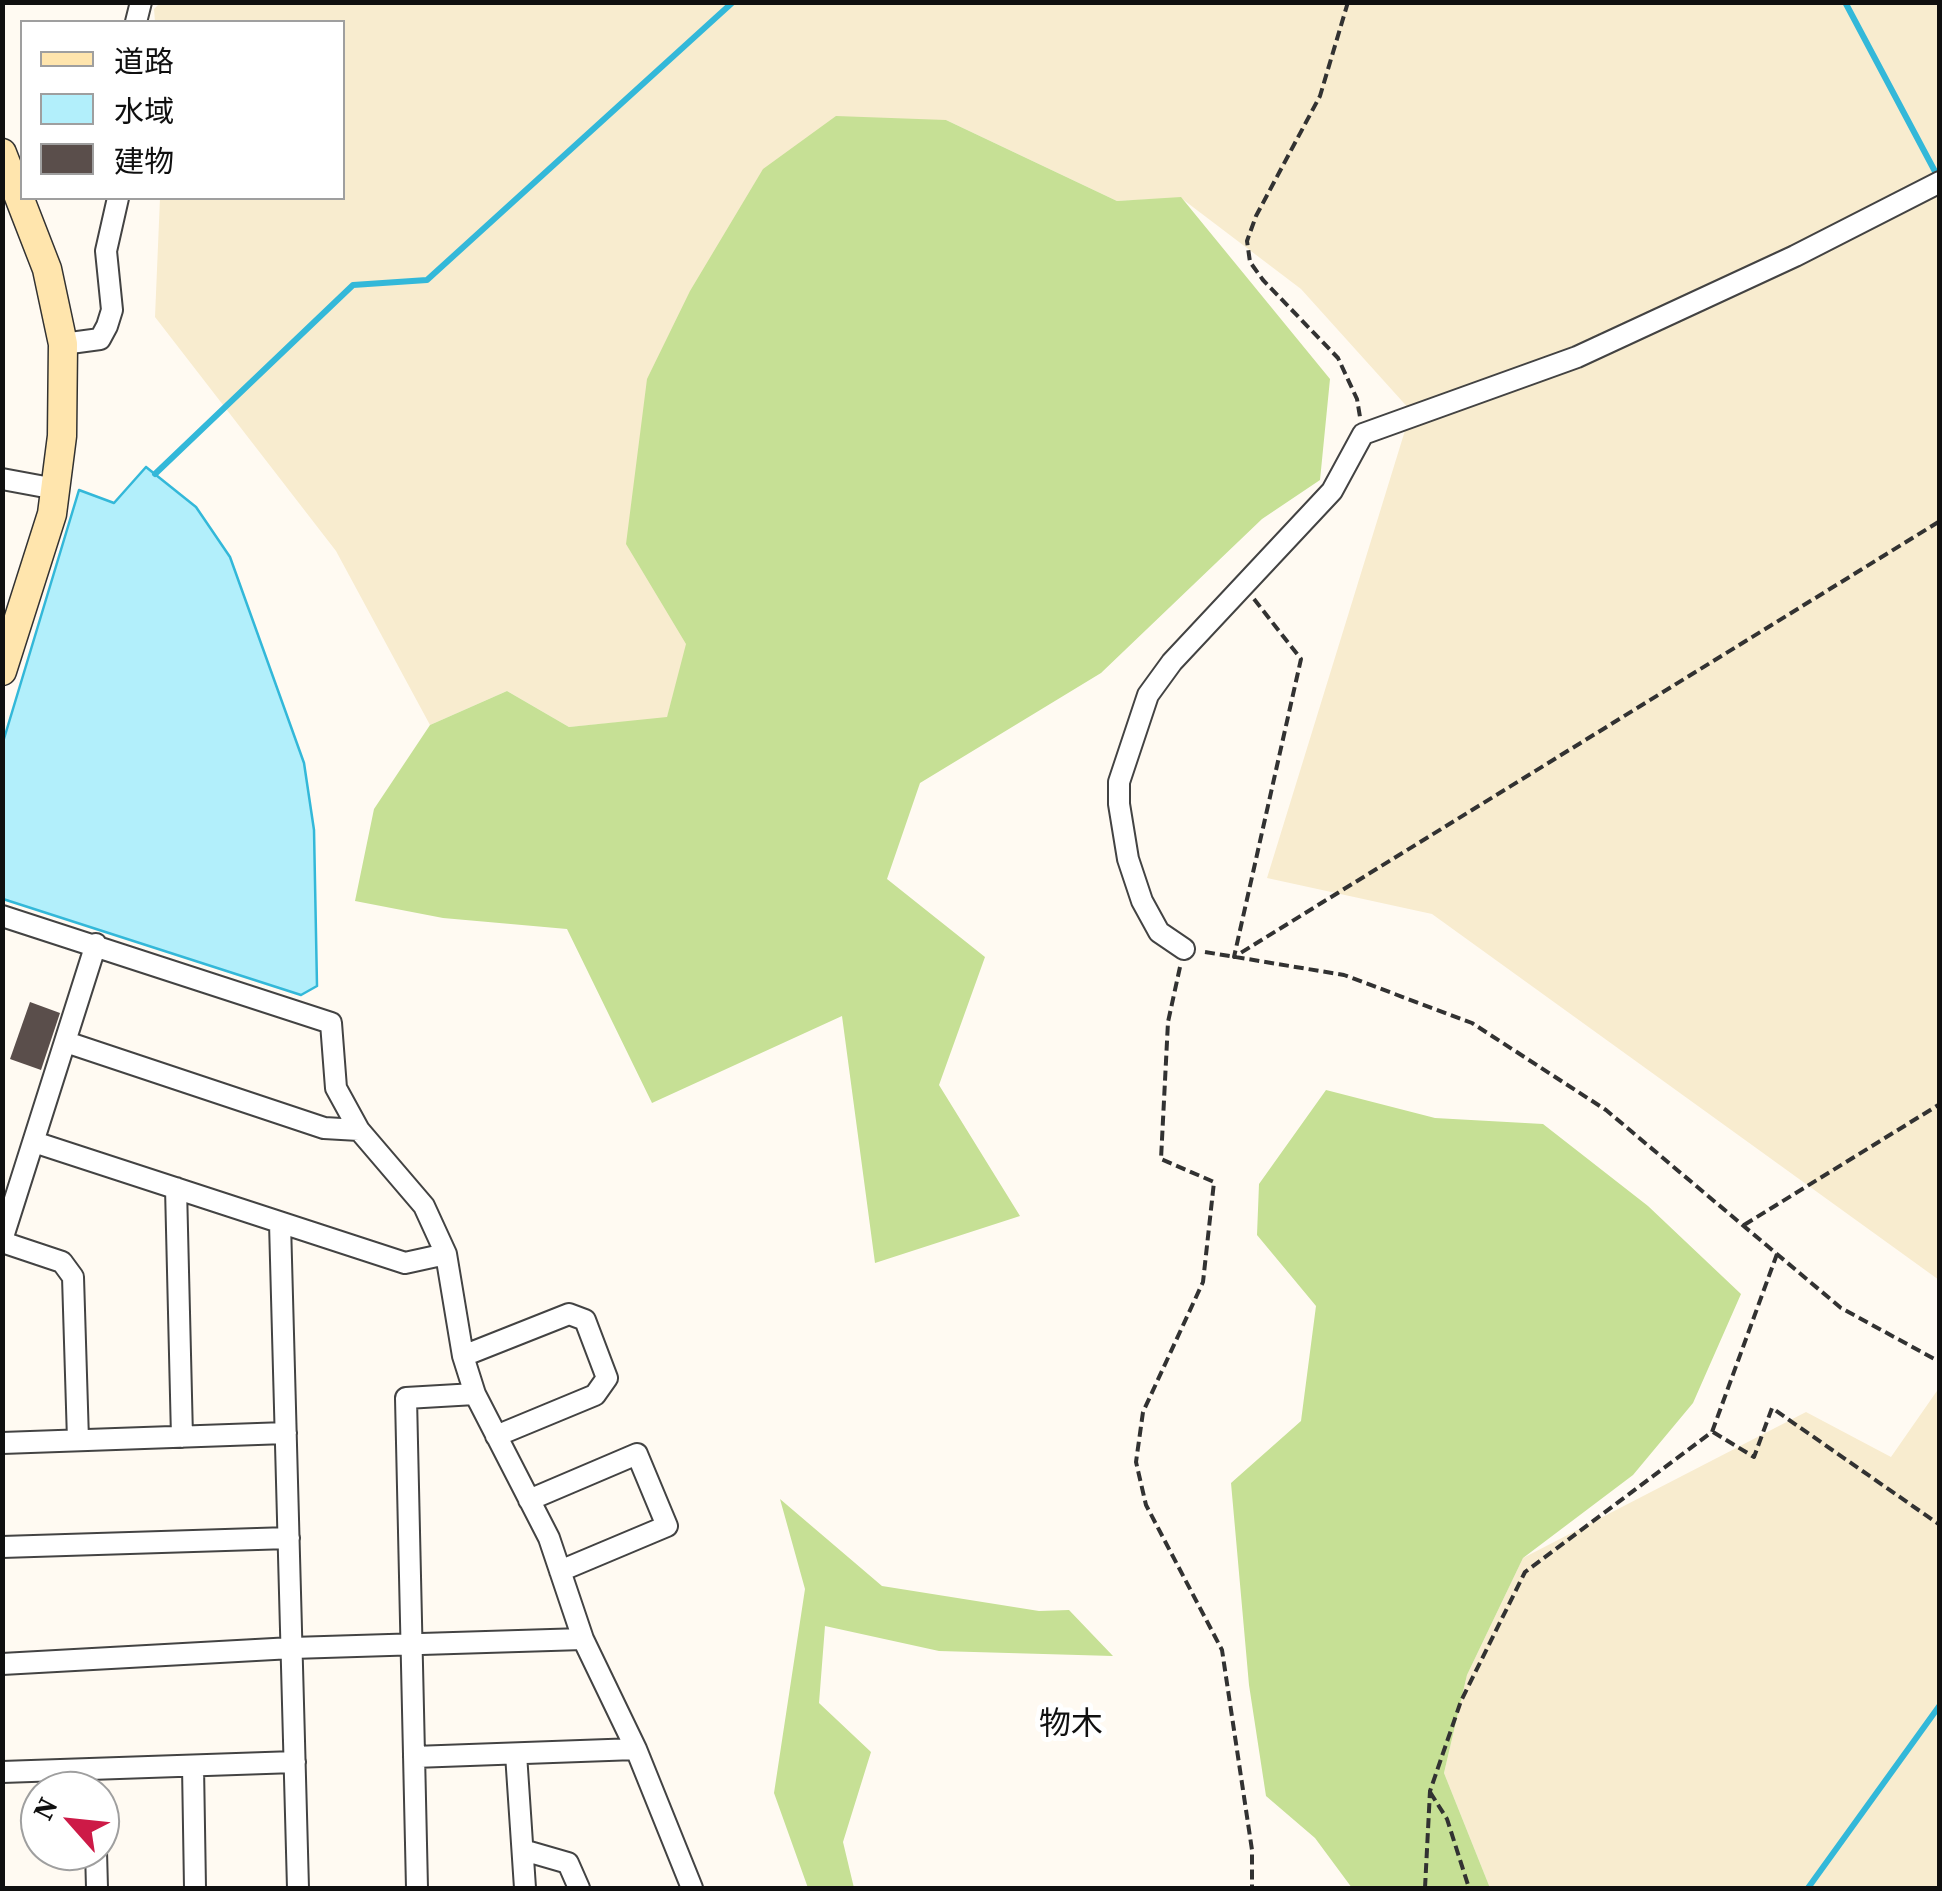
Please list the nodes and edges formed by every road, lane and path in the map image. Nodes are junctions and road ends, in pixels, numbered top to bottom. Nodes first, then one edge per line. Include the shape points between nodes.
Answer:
1 (1348, 2) edge
2 (2, 153) edge
3 (1940, 182) edge
4 (20, 199) edge
5 (20, 200) edge
6 (118, 200) edge
7 (63, 344) junction
8 (1363, 434) junction
9 (2, 479) edge
10 (56, 489) junction
11 (1940, 521) edge
12 (1244, 588) junction
13 (2, 671) edge
14 (2, 916) edge
15 (96, 944) junction
16 (1184, 949) junction
17 (1234, 957) junction
18 (66, 1042) junction
19 (1940, 1104) edge
20 (358, 1130) junction
21 (34, 1142) junction
22 (176, 1188) junction
23 (280, 1222) junction
24 (1744, 1225) junction
25 (2, 1241) edge
26 (446, 1254) junction
27 (1776, 1254) junction
28 (464, 1356) junction
29 (1940, 1362) edge
30 (475, 1394) junction
31 (1712, 1432) junction
32 (286, 1434) junction
33 (496, 1436) junction
34 (182, 1437) junction
35 (78, 1440) junction
36 (2, 1443) edge
37 (530, 1500) junction
38 (1940, 1525) edge
39 (288, 1538) junction
40 (2, 1547) edge
41 (560, 1572) junction
42 (583, 1639) junction
43 (412, 1644) junction
44 (292, 1648) junction
45 (2, 1664) edge
46 (636, 1750) junction
47 (516, 1754) junction
48 (414, 1757) junction
49 (294, 1762) junction
50 (193, 1766) junction
51 (94, 1769) joint
52 (2, 1772) edge
53 (1430, 1791) junction
54 (523, 1850) junction
55 (195, 1888) edge
56 (298, 1888) edge
57 (418, 1888) edge
58 (524, 1888) edge
59 (579, 1888) edge
60 (692, 1888) edge
61 (1252, 1888) edge
62 (1424, 1888) edge
63 (1469, 1888) edge

1 - 8 path via 1320,96 1248,240 1250,262 1262,280 1338,358 1357,399
2 - 4 street
3 - 8 street via 1577,357
5 - 7 street via 47,269
6 - 7 street via 106,251 112,310 107,326 100,340
7 - 10 street
8 - 12 street via 1332,491
9 - 10 street
10 - 13 street
11 - 17 path
12 - 16 street via 1148,696 1119,782 1128,859 1142,901 1160,932
12 - 17 path via 1301,658
14 - 15 street
15 - 18 street
15 - 20 street via 331,1023 336,1088
16 - 17 path
16 - 61 path via 1168,1022 1161,1158 1214,1182 1204,1282 1143,1412 1136,1462 1146,1505 1222,1650
17 - 24 path via 1344,975 1472,1023 1606,1110
18 - 20 street via 324,1128
18 - 21 street
19 - 24 path
20 - 26 street via 424,1206
21 - 22 street
21 - 25 street
22 - 23 street
22 - 34 street
23 - 26 street via 405,1263
23 - 32 street
24 - 27 path
25 - 35 street via 62,1262 73,1277
26 - 28 street
27 - 29 path via 1841,1308
27 - 31 path
28 - 30 street
28 - 33 street via 569,1314 585,1320 607,1378 595,1395
30 - 33 street
30 - 43 street via 406,1398
31 - 38 path via 1754,1457 1772,1408
31 - 53 path via 1525,1572 1461,1702
32 - 34 street
32 - 39 street
33 - 37 street
34 - 35 street
35 - 36 street
37 - 41 street
37 - 41 street via 637,1454 667,1526
39 - 40 street
39 - 44 street
41 - 42 street
42 - 43 street
42 - 46 street
43 - 44 street
43 - 48 street
44 - 45 street
44 - 49 street
46 - 47 street
46 - 60 street
47 - 48 street
47 - 54 street
48 - 57 street
49 - 50 street
49 - 56 street
50 - 51 street
50 - 55 street
51 - 52 street
53 - 62 path
53 - 63 path via 1447,1819
54 - 58 street
54 - 59 street via 568,1863

